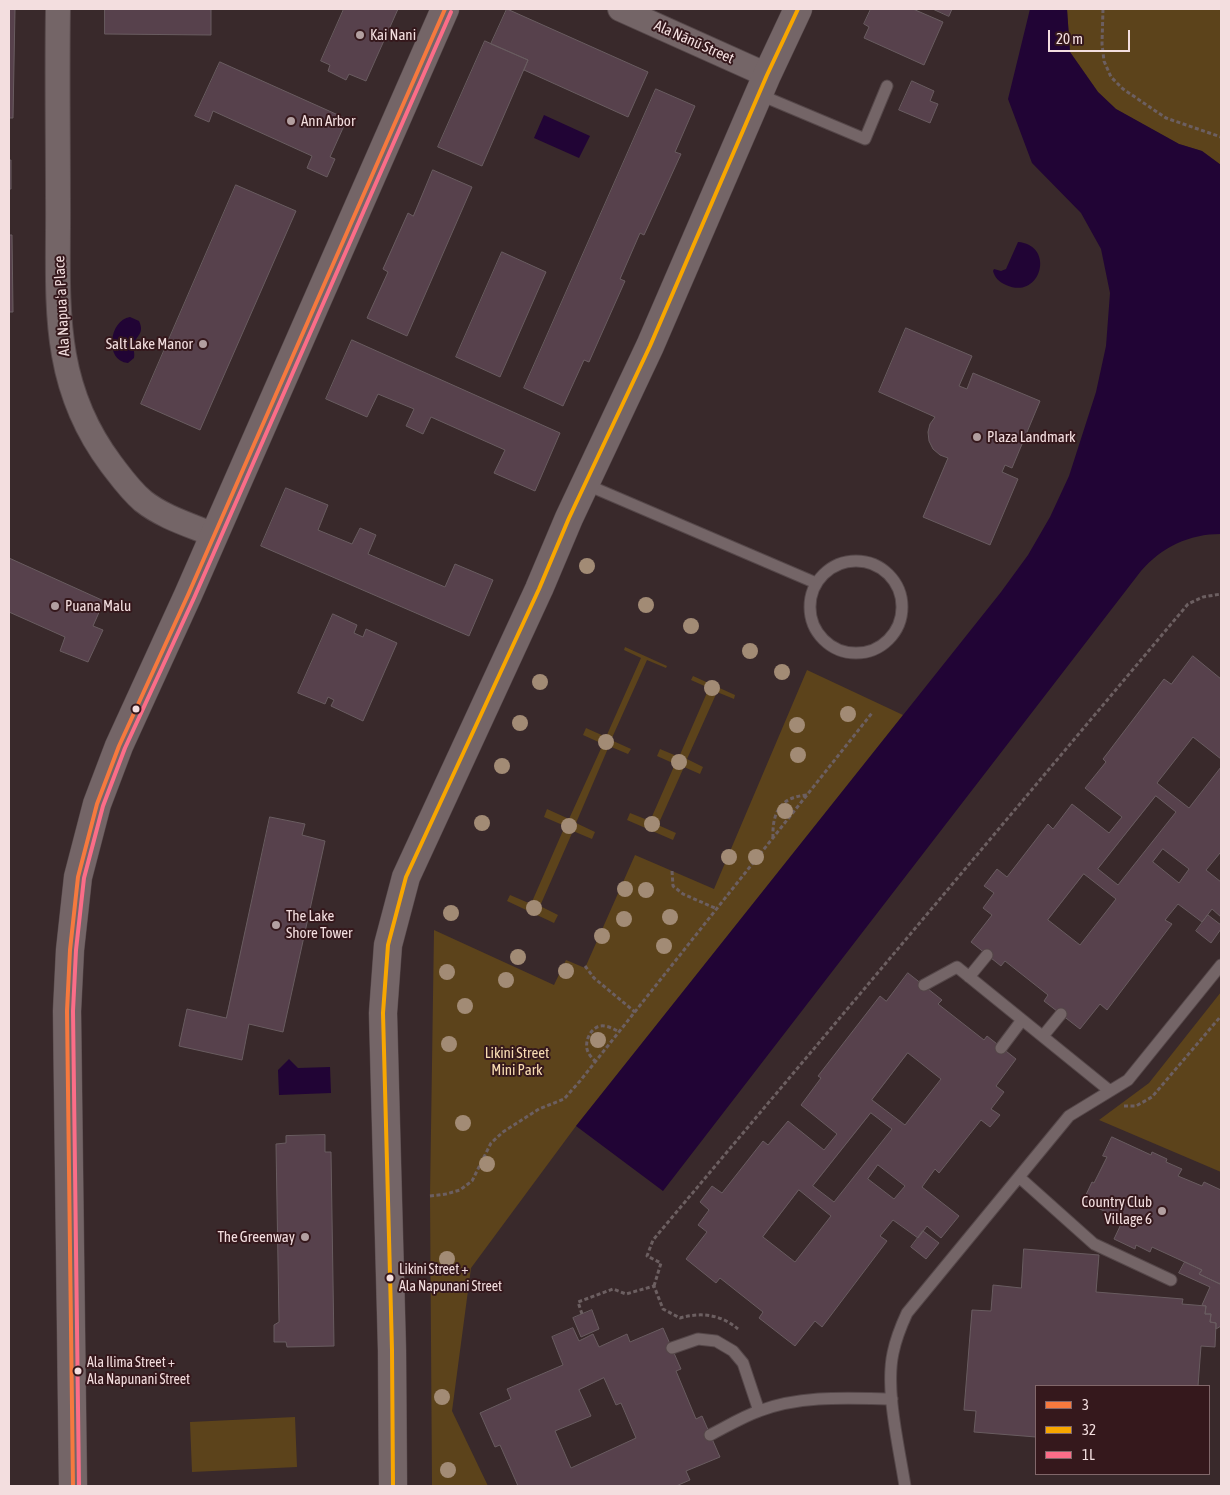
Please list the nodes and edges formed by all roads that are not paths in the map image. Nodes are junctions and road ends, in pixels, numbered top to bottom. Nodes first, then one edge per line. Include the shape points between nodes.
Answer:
1 (58, 9) edge
2 (445, 9) edge
3 (620, 9) edge
4 (798, 9) edge
5 (762, 84) junction
6 (887, 86) dead end
7 (585, 484) junction
8 (214, 535) junction
9 (816, 583) junction
10 (987, 955) dead end
11 (1221, 964) edge
12 (969, 977) junction
13 (924, 985) dead end
14 (1061, 1014) dead end
15 (1022, 1020) junction
16 (1043, 1036) junction
17 (1001, 1048) dead end
18 (1110, 1091) junction
19 (1019, 1177) junction
20 (1171, 1280) dead end
21 (672, 1348) dead end
22 (892, 1399) junction
23 (759, 1411) junction
24 (710, 1435) dead end
25 (73, 1486) edge
26 (393, 1486) edge
27 (905, 1486) edge

1 - 8 street, Ala Napuaʻa Place via 58,283 60,327 71,388 97,446 131,490 163,514
2 - 8 street
3 - 5 street, Ala Nānū Street
4 - 5 street
5 - 6 lane via 865,139
5 - 7 street via 650,346
7 - 9 lane
7 - 26 street via 406,877 388,945 383,1013
8 - 25 street via 119,746 97,804 78,876 67,1011
9 - 9 lane via 826,571 854,560 870,562 884,569 901,594 903,610 899,625 879,648 850,654 835,649 822,640 814,627 810,597
10 - 12 lane
11 - 18 lane via 1128,1080
12 - 13 lane via 957,967
12 - 15 lane
14 - 16 lane
15 - 16 lane
15 - 17 lane
16 - 18 lane
18 - 19 lane via 1069,1116
19 - 20 lane via 1094,1244
19 - 22 lane via 907,1313 893,1353 890,1374
21 - 23 lane via 698,1339 716,1341 733,1351 742,1363
22 - 23 lane via 833,1398 787,1403
22 - 27 lane
23 - 24 lane

